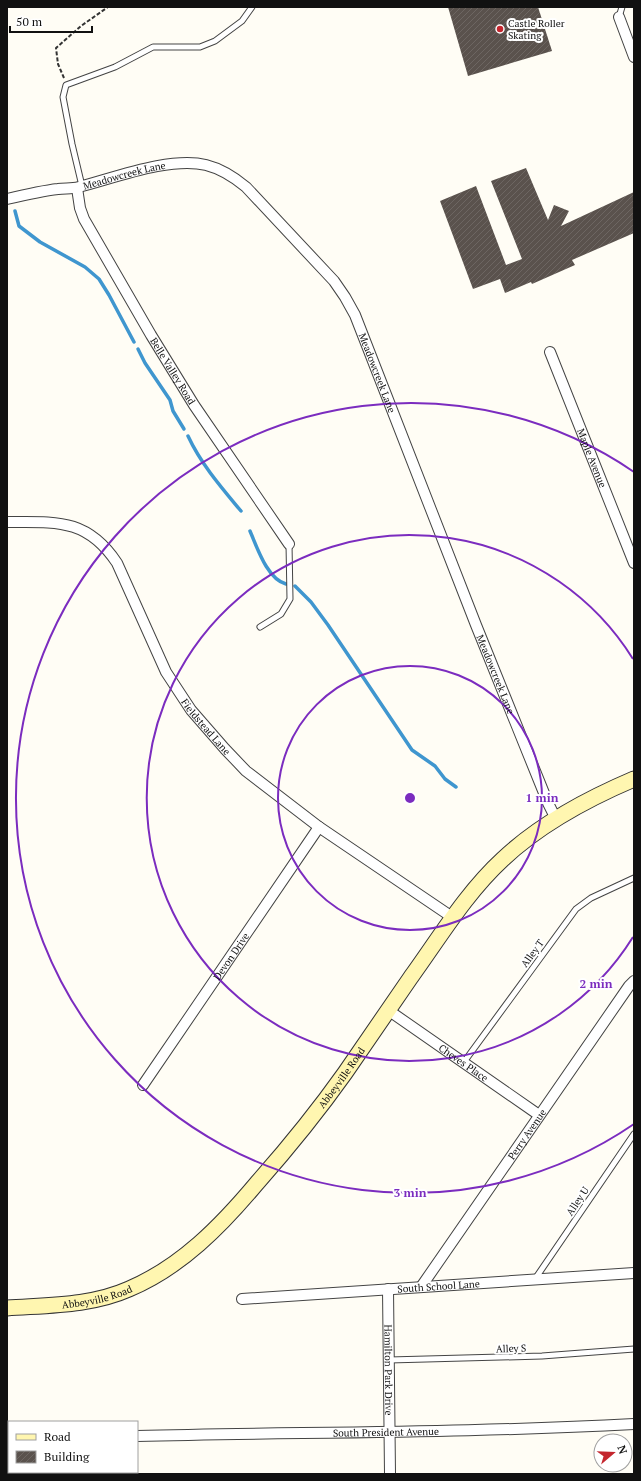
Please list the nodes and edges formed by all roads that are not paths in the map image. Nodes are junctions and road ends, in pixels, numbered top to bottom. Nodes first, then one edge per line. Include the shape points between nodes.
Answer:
1 (252, 7) edge
2 (619, 10) edge
3 (634, 57) edge
4 (80, 187) junction
5 (7, 199) edge
6 (550, 352) dead end
7 (7, 522) edge
8 (289, 544) joint
9 (634, 563) edge
10 (260, 627) dead end
11 (634, 779) edge
12 (556, 818) junction
13 (319, 827) junction
14 (634, 878) edge
15 (452, 917) junction
16 (634, 981) edge
17 (388, 1010) junction
18 (464, 1062) junction
19 (143, 1085) dead end
20 (539, 1115) junction
21 (634, 1134) edge
22 (634, 1273) edge
23 (535, 1280) junction
24 (420, 1287) junction
25 (388, 1289) junction
26 (242, 1299) dead end
27 (7, 1308) edge
28 (634, 1349) edge
29 (389, 1360) junction
30 (634, 1424) edge
31 (390, 1431) junction
32 (138, 1436) edge
33 (390, 1474) edge

1 - 4 lane via 242,21 215,41 200,47 153,47 115,67 66,84 63,96
2 - 3 street
4 - 5 street, Meadowcreek Lane
4 - 8 street, Belle Valley Road via 80,208 84,219 151,335 194,406
4 - 12 street, Meadowcreek Lane via 112,177 182,162 206,165 233,176 246,187 334,281 355,315 476,625
6 - 9 street, Maple Avenue
7 - 13 street, Fieldstead Lane via 66,524 100,541 117,563 166,672 191,710 246,771
8 - 10 lane via 290,599 281,614
11 - 12 street, Abbeyville Road
12 - 15 street, Abbeyville Road via 502,859
13 - 15 street, Fieldstead Lane
13 - 19 street, Devon Drive
14 - 18 lane, Alley T via 591,898 576,909
15 - 17 street, Abbeyville Road
16 - 20 street, Perry Avenue
17 - 18 street, Cheves Place
17 - 27 street, Abbeyville Road via 296,1137 238,1206 183,1258 148,1280 116,1294 74,1304
18 - 20 street, Cheves Place
20 - 24 street, Perry Avenue
21 - 23 lane, Alley U
22 - 23 street, South School Lane
23 - 24 street, South School Lane
24 - 25 street, South School Lane
25 - 26 street, South School Lane
25 - 29 street, Hamilton Park Drive
28 - 29 lane, Alley S via 542,1356
29 - 31 street, Hamilton Park Drive
30 - 31 street, South President Avenue via 436,1432
31 - 32 street, South President Avenue
31 - 33 street, Hamilton Park Drive

